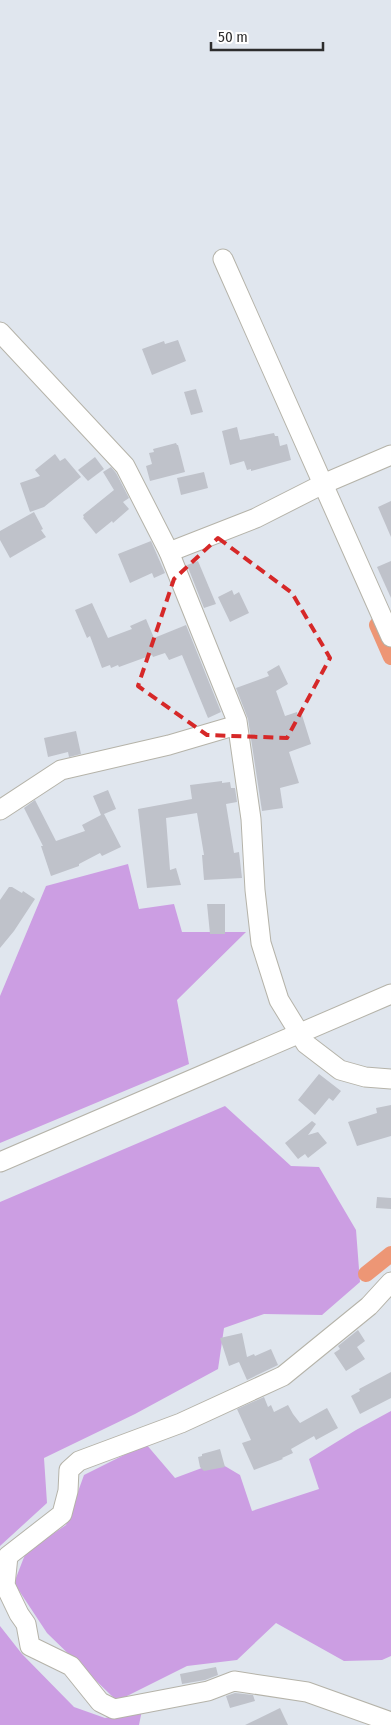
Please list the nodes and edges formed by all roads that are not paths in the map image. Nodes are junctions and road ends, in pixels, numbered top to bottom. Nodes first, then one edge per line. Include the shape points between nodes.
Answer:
1 (223, 259) dead end
2 (0, 332) edge
3 (391, 455) edge
4 (323, 484) junction
5 (169, 552) junction
6 (391, 637) edge
7 (237, 725) junction
8 (0, 810) edge
9 (391, 996) edge
10 (300, 1034) junction
11 (391, 1079) edge
12 (0, 1162) edge
13 (391, 1282) edge
14 (391, 1722) edge

1 - 4 street
2 - 5 street via 125,466
3 - 4 street
4 - 5 street via 256,518
4 - 6 street
5 - 7 street
7 - 8 street via 169,745 61,770
7 - 10 street via 251,819 261,943 280,1000
9 - 10 street
10 - 11 street via 306,1044 340,1070 365,1077
10 - 12 street
13 - 14 street via 369,1306 283,1376 182,1423 79,1461 69,1470 62,1514 8,1556 5,1585 26,1624 30,1646 71,1666 100,1702 114,1709 208,1691 234,1682 307,1692

